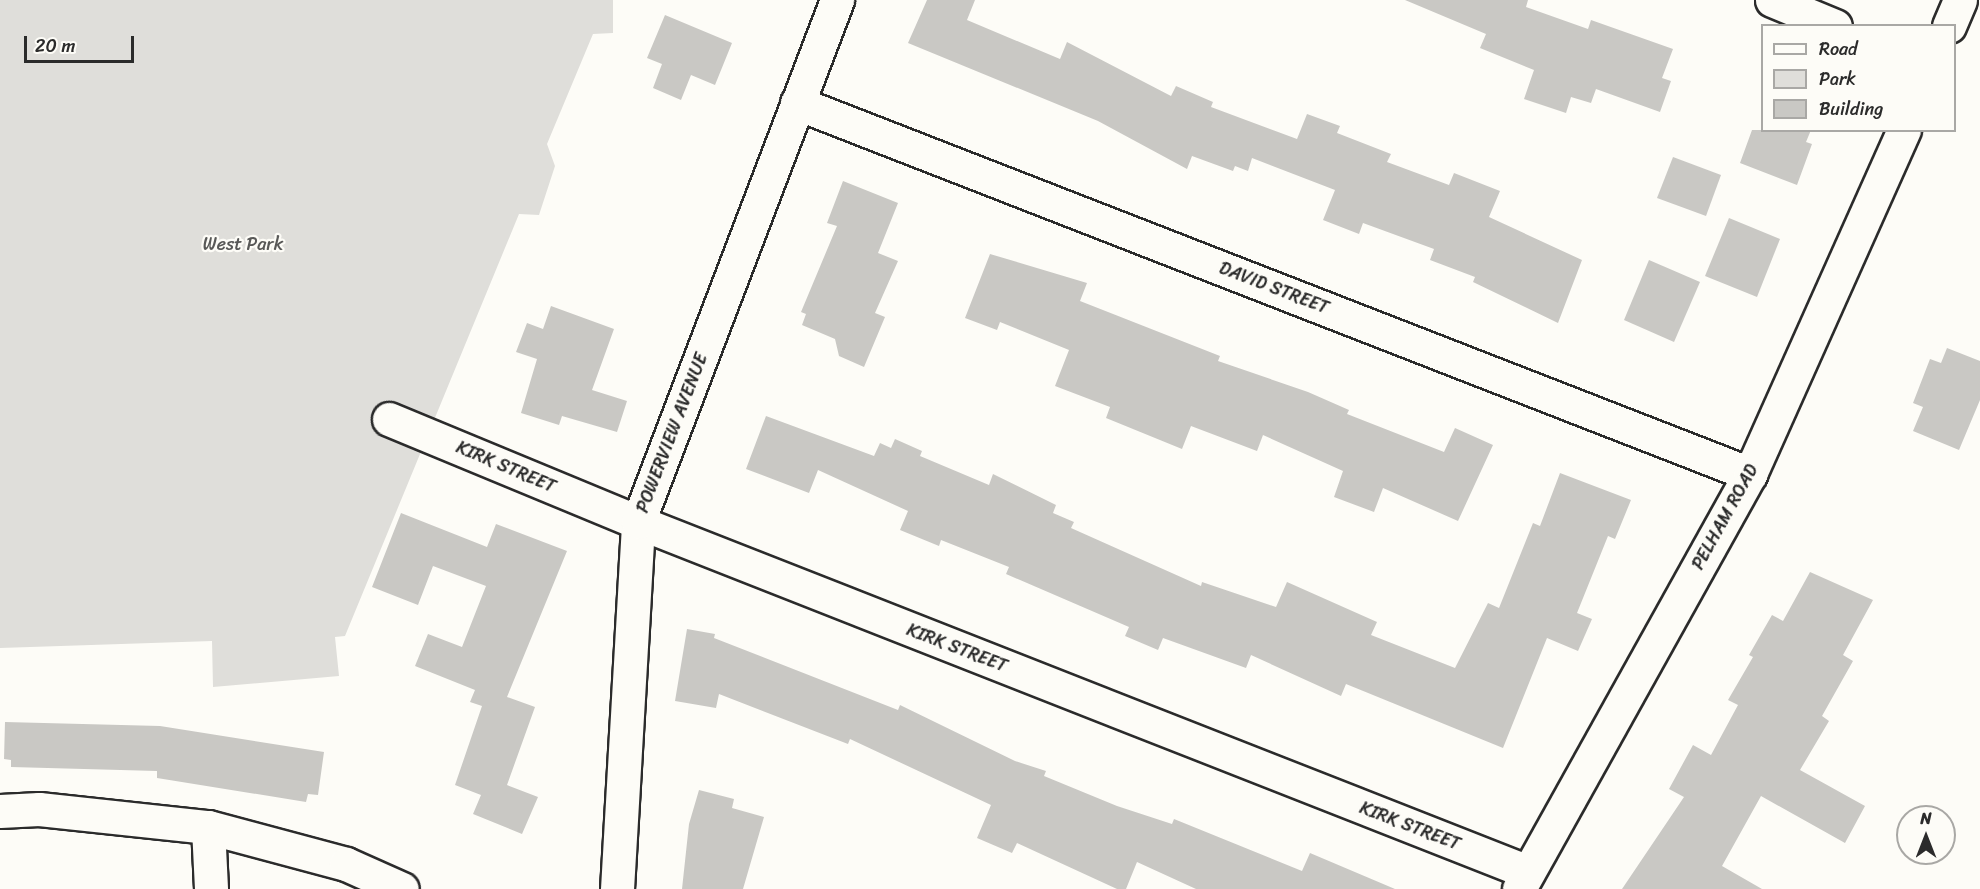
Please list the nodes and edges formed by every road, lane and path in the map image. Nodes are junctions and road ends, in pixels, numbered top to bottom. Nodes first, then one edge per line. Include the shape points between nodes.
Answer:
1 (837, 0) edge
2 (1772, 0) edge
3 (1960, 0) edge
4 (1830, 24) edge
5 (1950, 24) edge
6 (797, 103) junction
7 (1903, 132) edge
8 (389, 418) dead end
9 (1750, 474) junction
10 (638, 522) junction
11 (0, 811) edge
12 (208, 827) junction
13 (1524, 881) edge
14 (211, 889) edge
15 (402, 889) edge
16 (617, 889) edge

1 - 6 street, POWERVIEW AVENUE
2 - 4 street
3 - 5 street
6 - 9 street, DAVID STREET
6 - 10 street, POWERVIEW AVENUE
7 - 9 street, PELHAM ROAD
8 - 10 street, KIRK STREET
9 - 13 street, PELHAM ROAD
10 - 13 street, KIRK STREET
10 - 16 street, POWERVIEW AVENUE
11 - 12 street via 39,809
12 - 14 street
12 - 15 street via 346,864

